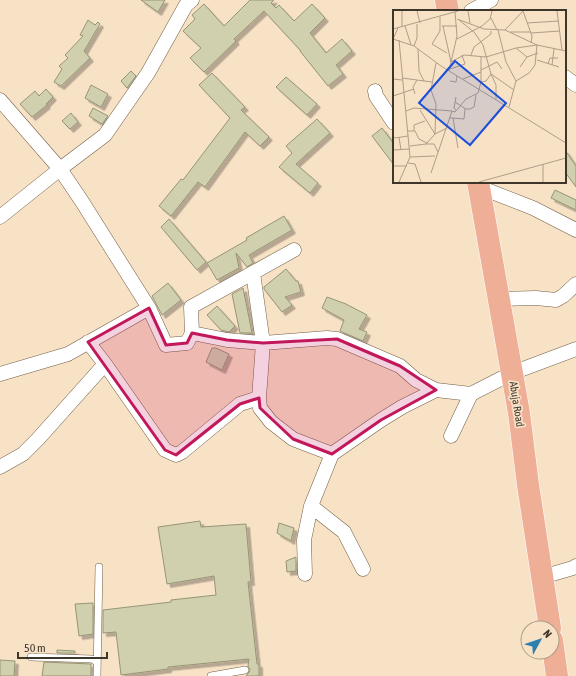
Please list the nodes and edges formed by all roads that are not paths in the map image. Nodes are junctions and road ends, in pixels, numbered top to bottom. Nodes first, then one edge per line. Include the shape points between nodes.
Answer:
1 (192, 0) edge
2 (446, 0) edge
3 (491, 0) edge
4 (448, 10) edge
5 (473, 10) edge
6 (566, 79) edge
7 (576, 85) edge
8 (375, 91) dead end
9 (0, 100) edge
10 (393, 122) edge
11 (60, 169) junction
12 (478, 185) edge
13 (0, 217) edge
14 (576, 230) edge
15 (294, 250) dead end
16 (253, 273) junction
17 (576, 284) edge
18 (499, 299) junction
19 (149, 308) junction
20 (192, 333) junction
21 (88, 342) junction
22 (263, 343) junction
23 (576, 349) edge
24 (105, 364) junction
25 (512, 372) junction
26 (0, 374) edge
27 (436, 390) junction
28 (472, 394) junction
29 (259, 398) junction
30 (451, 436) dead end
31 (332, 454) junction
32 (0, 467) edge
33 (311, 506) junction
34 (576, 566) edge
35 (99, 567) dead end
36 (363, 569) dead end
37 (305, 574) dead end
38 (542, 577) junction
39 (549, 620) edge
40 (31, 657) dead end
41 (555, 660) edge
42 (97, 662) junction
43 (245, 670) dead end
44 (97, 676) edge
45 (211, 676) edge
46 (557, 676) edge

1 - 11 street via 186,5 148,73 108,132
2 - 4 main road
3 - 5 street
6 - 7 street
8 - 10 street
9 - 11 street
11 - 13 street
11 - 19 street
12 - 14 street via 533,208
12 - 18 main road, Abuja Road
15 - 16 street
16 - 20 street via 191,307
16 - 22 street
17 - 18 street via 556,300
18 - 25 main road, Abuja Road
19 - 20 street via 166,345 186,343
19 - 21 street
20 - 22 street via 227,340
21 - 24 street
21 - 26 street via 68,354
22 - 27 street via 337,339 400,366 416,380
22 - 29 street
23 - 25 street
24 - 29 street via 164,450 176,455 240,404
24 - 32 street via 23,454
25 - 28 street
25 - 38 main road, Abuja Road
27 - 28 street
27 - 31 street via 402,407
28 - 30 street
29 - 31 street via 260,408 271,422 293,439
31 - 33 street
33 - 36 street via 344,532
33 - 37 street via 304,540
34 - 38 street
35 - 42 lane
38 - 39 main road, Abuja Road
40 - 42 lane via 92,659
41 - 46 main road
42 - 44 lane
43 - 45 lane

